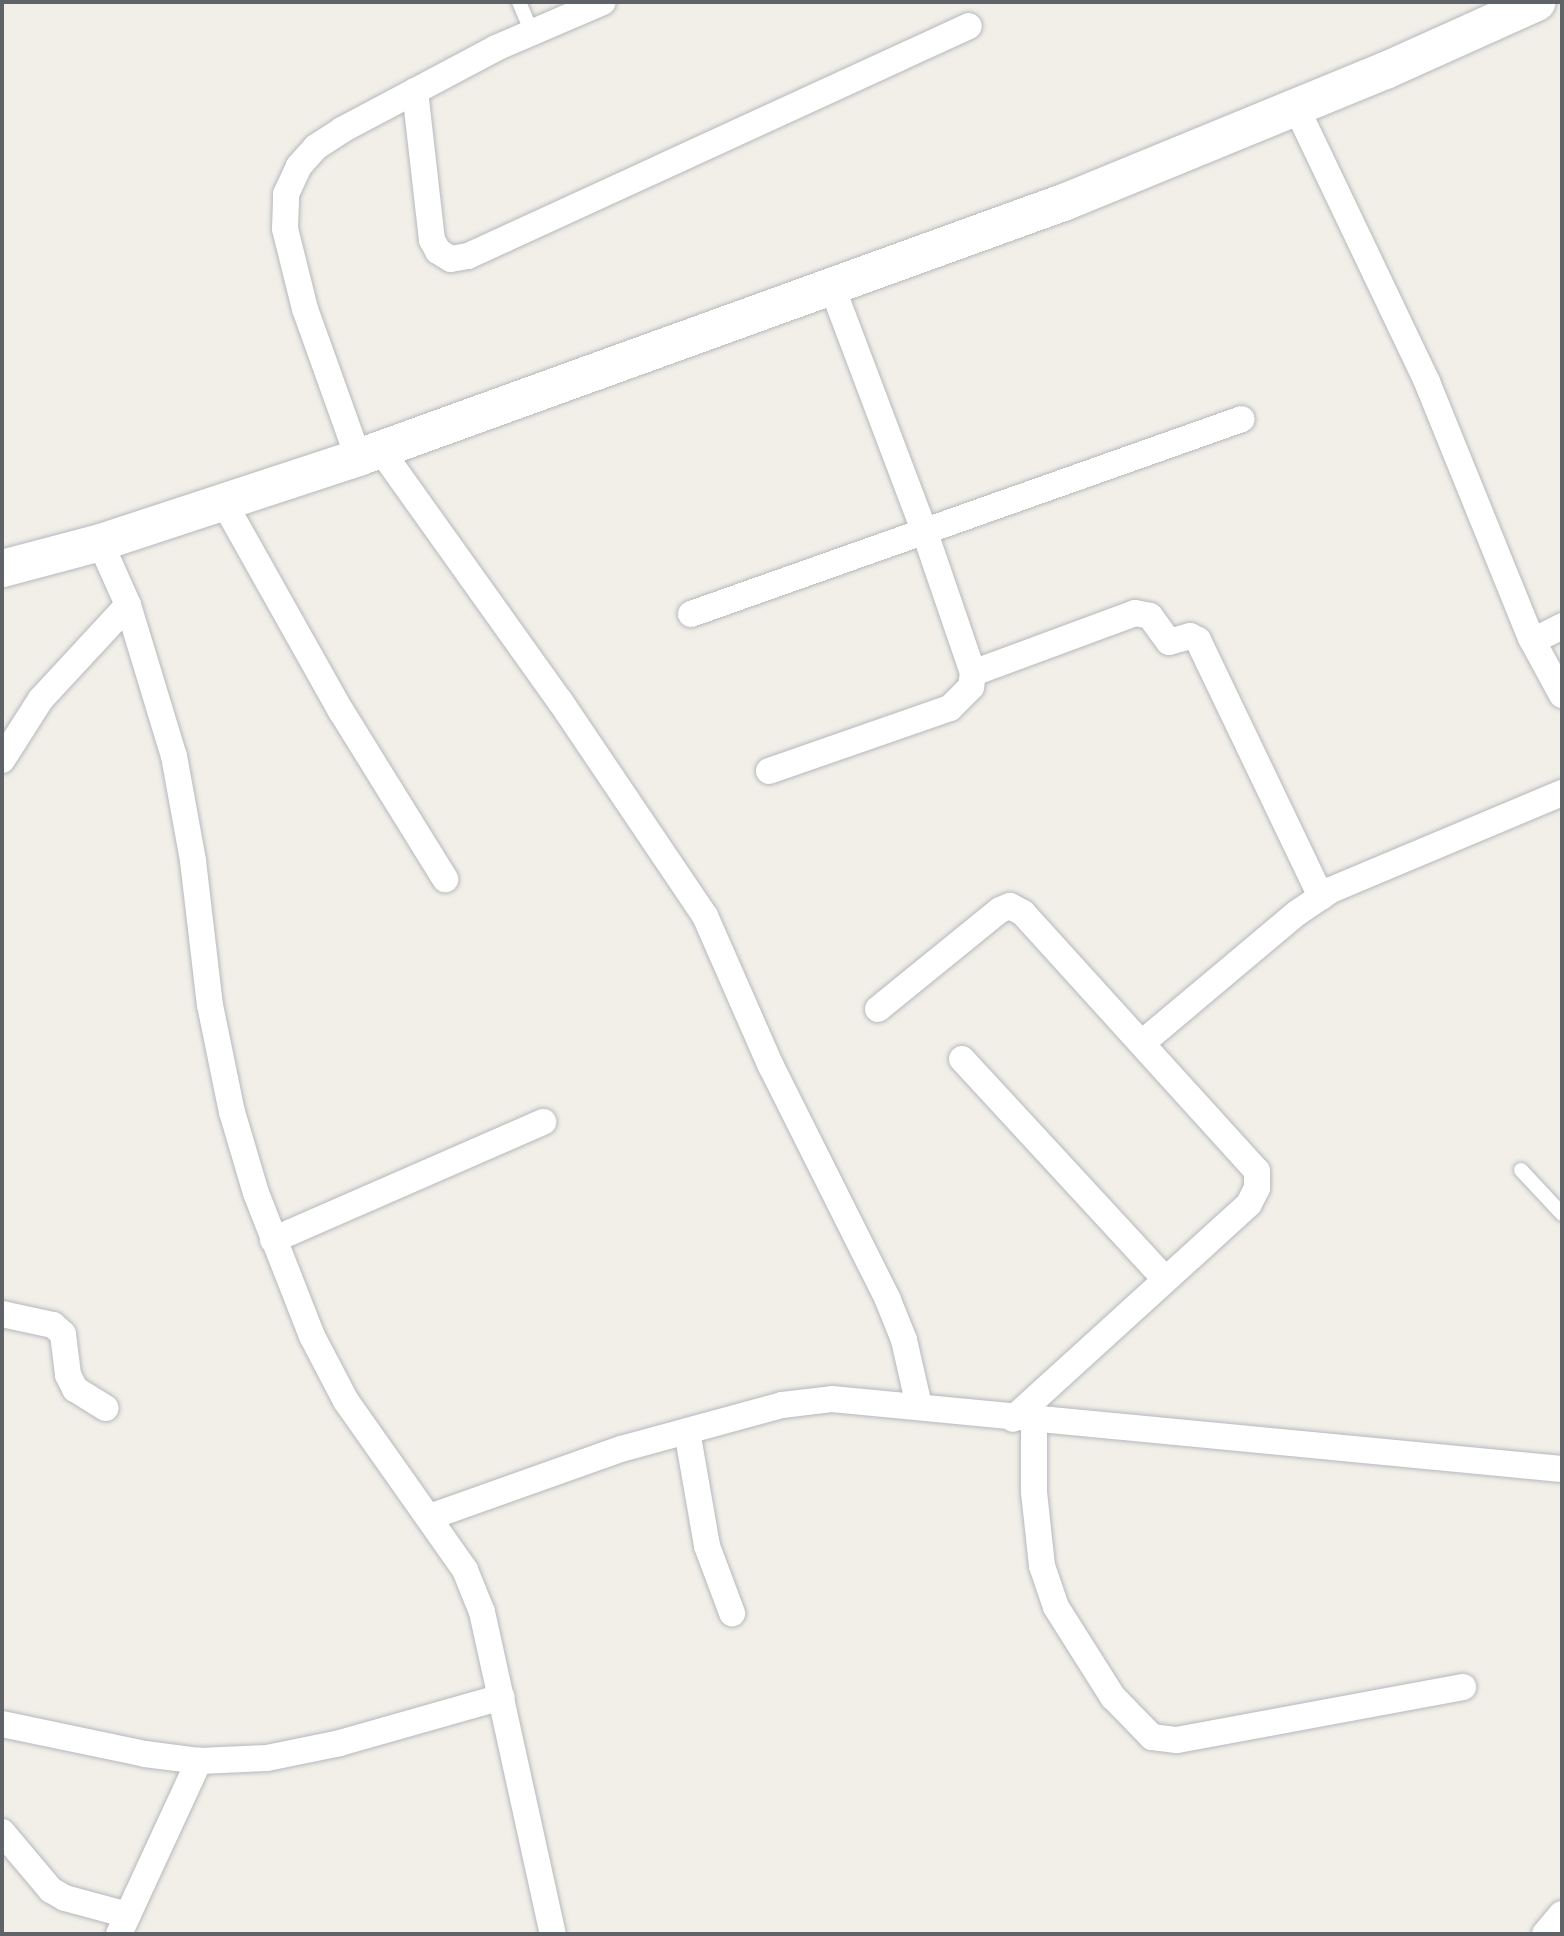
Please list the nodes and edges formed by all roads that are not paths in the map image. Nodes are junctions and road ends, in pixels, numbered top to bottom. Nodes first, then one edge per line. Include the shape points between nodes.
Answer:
1 (519, 2) edge
2 (603, 2) edge
3 (1536, 2) edge
4 (969, 26) dead end
5 (532, 32) junction
6 (415, 91) junction
7 (1296, 107) junction
8 (831, 284) junction
9 (1242, 419) dead end
10 (369, 453) junction
11 (223, 501) junction
12 (925, 533) junction
13 (100, 542) junction
14 (2, 568) edge
15 (128, 605) junction
16 (691, 614) dead end
17 (1562, 626) edge
18 (1533, 641) junction
19 (972, 673) junction
20 (1562, 695) edge
21 (2, 760) edge
22 (769, 771) dead end
23 (1562, 793) edge
24 (445, 879) dead end
25 (1321, 897) junction
26 (878, 1009) dead end
27 (1142, 1043) junction
28 (962, 1059) dead end
29 (543, 1122) dead end
30 (1521, 1170) dead end
31 (1562, 1214) edge
32 (273, 1240) junction
33 (1165, 1279) junction
34 (2, 1314) edge
35 (919, 1406) junction
36 (105, 1408) dead end
37 (1023, 1420) junction
38 (687, 1431) junction
39 (1560, 1472) edge
40 (430, 1517) junction
41 (732, 1612) dead end
42 (1463, 1687) dead end
43 (502, 1697) junction
44 (2, 1724) edge
45 (200, 1760) junction
46 (2, 1832) edge
47 (124, 1925) edge
48 (553, 1934) edge

1 - 5 lane
2 - 5 street
3 - 7 street
4 - 6 street via 468,256 451,259 438,251 432,240
5 - 6 street
6 - 10 street via 316,147 299,166 286,194 285,229 305,309
7 - 8 street via 1063,202
7 - 18 street via 1427,382
8 - 10 street
8 - 12 street
9 - 12 street
10 - 11 street
10 - 35 street via 560,701 705,916 771,1066 888,1300 904,1340
11 - 13 street
11 - 24 street via 341,711
12 - 16 street
12 - 19 street
13 - 14 street
13 - 15 street
15 - 21 street via 41,699
15 - 32 street via 174,756 193,861 210,1005 232,1112
17 - 18 street
18 - 20 street
19 - 22 street via 967,693 950,708
19 - 25 street via 1135,613 1150,616 1169,642 1190,636 1198,640
23 - 25 street
25 - 27 street
26 - 27 street via 1010,906 1023,913
27 - 33 street via 1257,1171 1258,1188 1249,1204
28 - 33 street
29 - 32 street
30 - 31 lane
32 - 40 street via 312,1336 346,1401
33 - 37 street
34 - 36 street via 53,1325 63,1334 68,1375 75,1389
35 - 37 street
35 - 38 street via 832,1399 782,1405
37 - 39 street
37 - 42 street via 1042,1566 1056,1606 1113,1697 1152,1737 1177,1740
38 - 40 street via 621,1448
38 - 41 street via 704,1533
40 - 43 street via 465,1570 482,1612
43 - 45 street via 340,1743 267,1758
43 - 48 street
44 - 45 street via 145,1755
45 - 47 street
46 - 47 street via 51,1890

